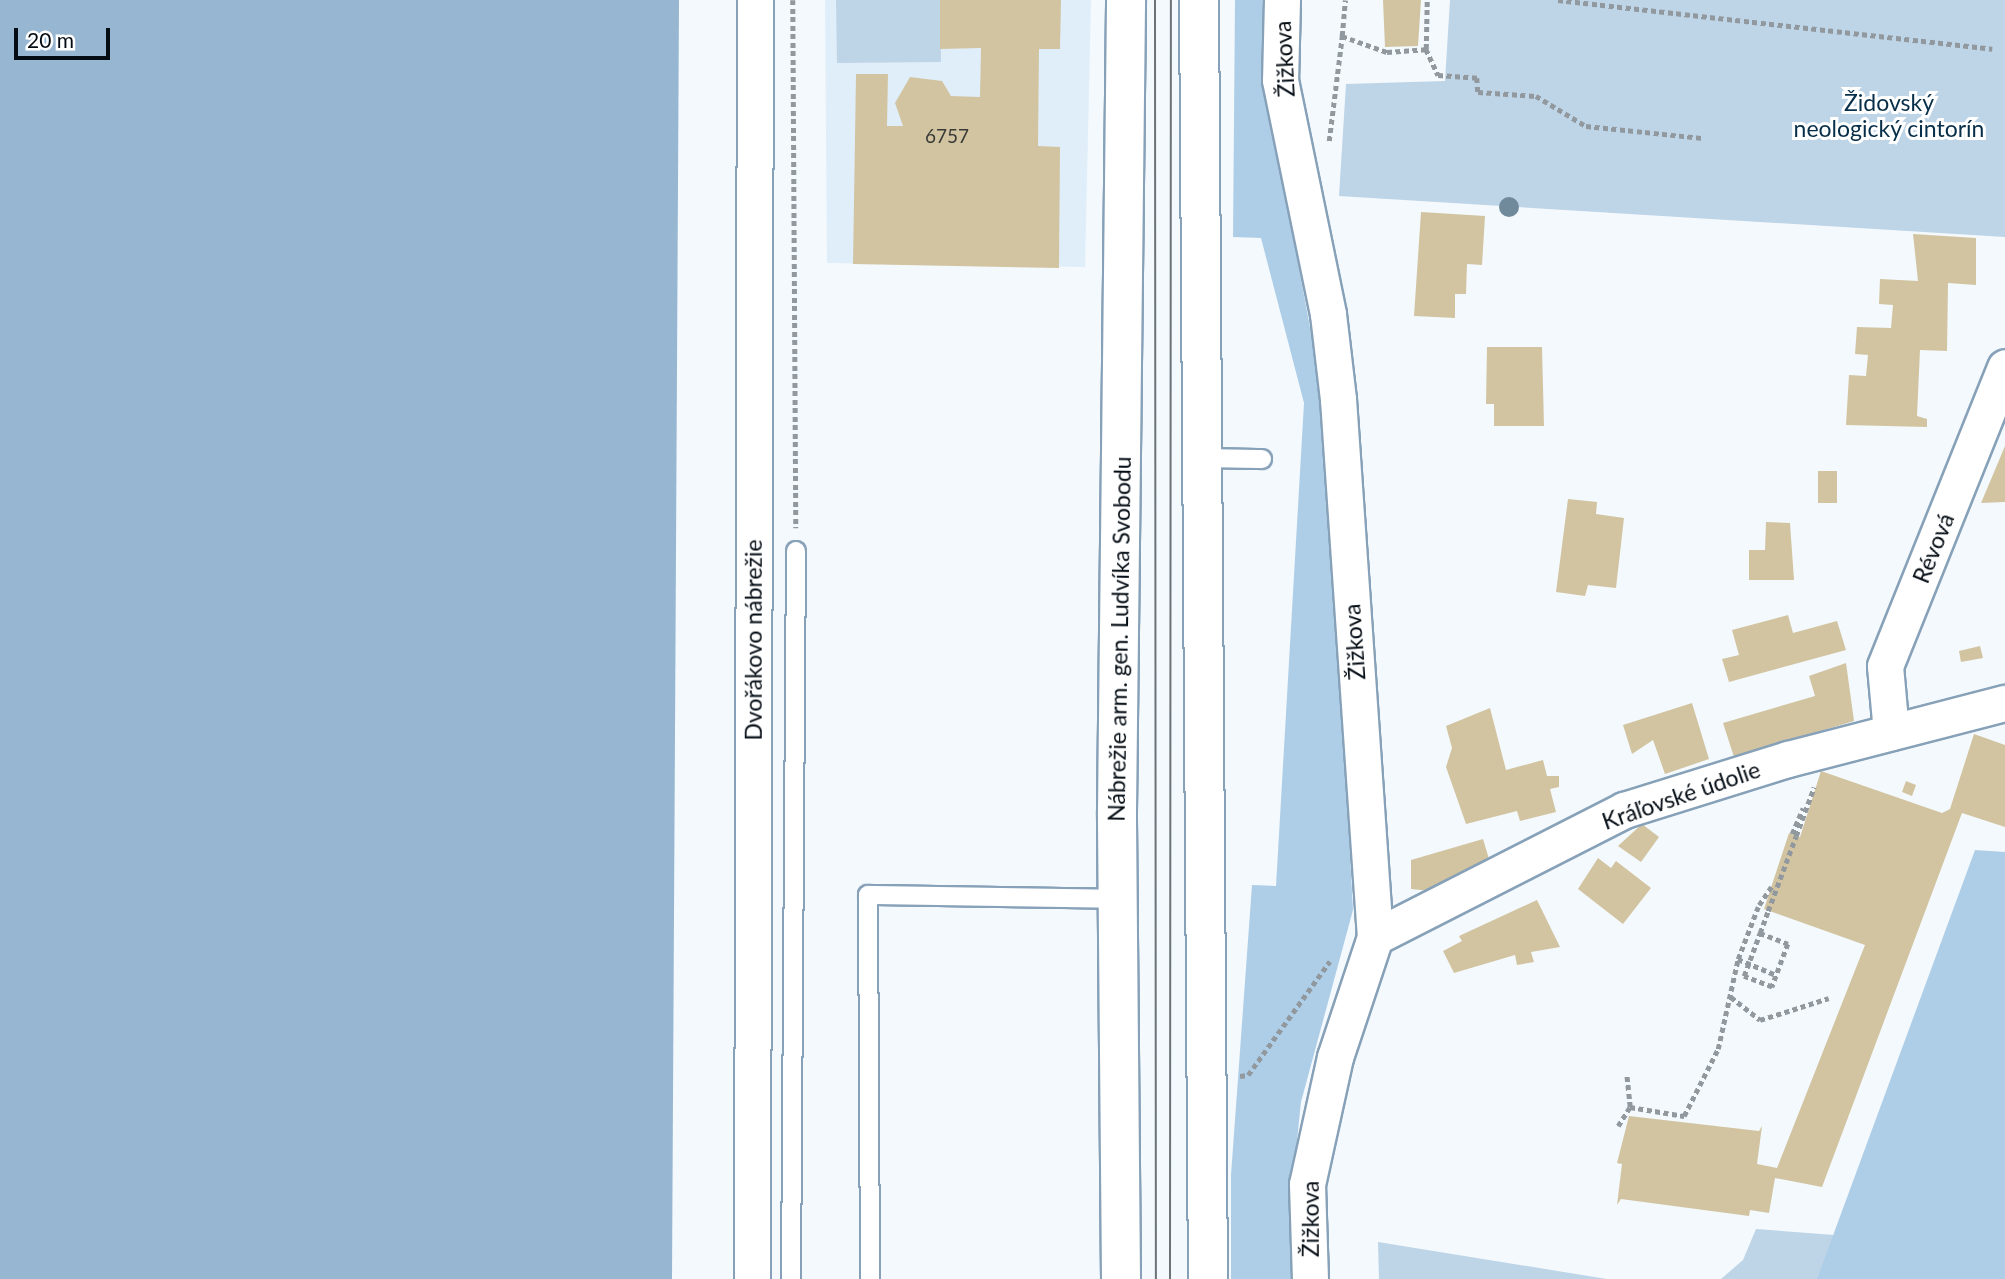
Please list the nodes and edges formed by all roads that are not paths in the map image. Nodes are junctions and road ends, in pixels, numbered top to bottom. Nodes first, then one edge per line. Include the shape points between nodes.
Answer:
1 (755, 0) edge
2 (1126, 0) edge
3 (1199, 0) edge
4 (1282, 0) edge
5 (2005, 368) edge
6 (1199, 458) junction
7 (1262, 459) dead end
8 (796, 551) road end
9 (2005, 703) edge
10 (1891, 732) junction
11 (1117, 899) junction
12 (1375, 937) junction
13 (751, 1279) edge
14 (791, 1279) edge
15 (870, 1279) edge
16 (1121, 1279) edge
17 (1208, 1279) edge
18 (1310, 1279) edge

1 - 13 street, Dvořákovo nábrežie
2 - 11 main road, Nábrežie arm. gen. Ludvíka Svobodu
3 - 6 main road
4 - 12 street, Žižkova via 1280,80 1328,314 1338,400
5 - 10 street, Révová via 1885,666
6 - 7 lane
6 - 17 main road
8 - 14 lane
9 - 10 street, Kráľovské údolie
10 - 12 street, Kráľovské údolie via 1624,810
11 - 15 lane via 868,895
11 - 16 main road, Nábrežie arm. gen. Ludvíka Svobodu
12 - 18 street, Žižkova via 1335,1057 1307,1184

